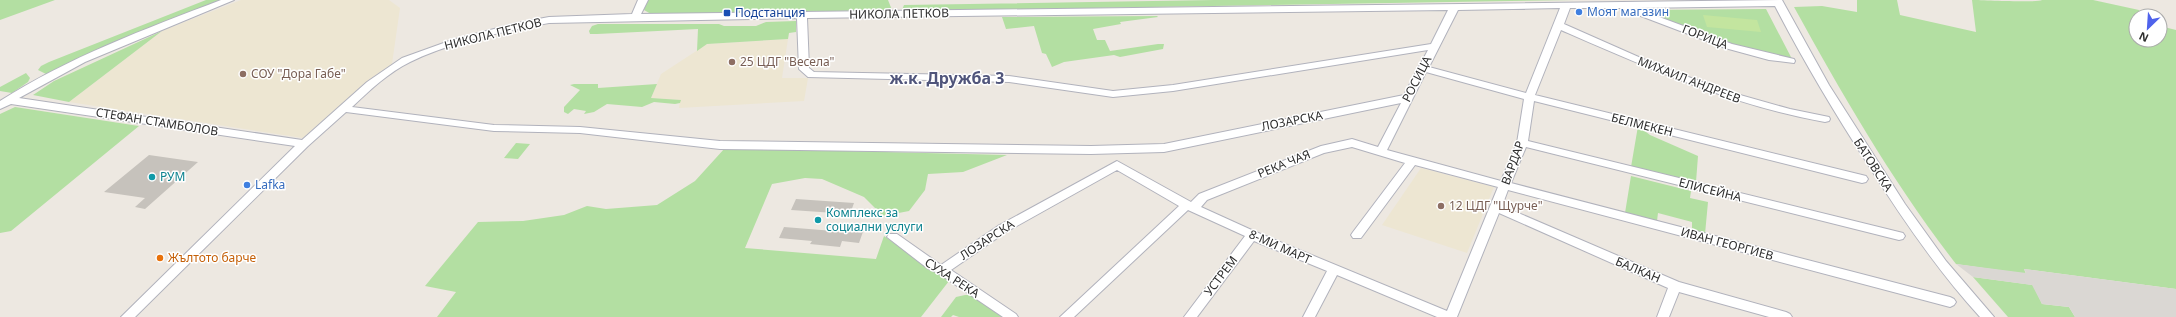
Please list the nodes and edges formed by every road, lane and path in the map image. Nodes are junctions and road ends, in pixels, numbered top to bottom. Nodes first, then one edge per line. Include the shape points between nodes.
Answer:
1 (229, 0) edge
2 (643, 0) edge
3 (1779, 1) edge
4 (1755, 3) junction
5 (1566, 6) junction
6 (1622, 6) junction
7 (1454, 8) junction
8 (802, 15) junction
9 (634, 17) junction
10 (1786, 17) junction
11 (1558, 25) junction
12 (1434, 46) junction
13 (1790, 61) dead end
14 (1422, 68) junction
15 (1529, 97) junction
16 (1407, 98) junction
17 (4, 103) edge
18 (344, 109) junction
19 (1825, 119) dead end
20 (1522, 143) junction
21 (304, 144) junction
22 (1381, 152) junction
23 (1412, 161) junction
24 (1117, 165) joint
25 (1862, 179) dead end
26 (1504, 186) junction
27 (1190, 206) junction
28 (1495, 207) junction
29 (1252, 235) junction
30 (1357, 235) dead end
31 (1899, 236) dead end
32 (893, 237) dead end
33 (942, 270) junction
34 (1333, 270) junction
35 (1675, 286) junction
36 (1950, 302) dead end
37 (127, 317) edge
38 (1012, 317) edge
39 (1066, 317) edge
40 (1190, 317) edge
41 (1308, 317) edge
42 (1450, 317) edge
43 (1663, 317) edge
44 (1786, 317) edge
45 (1988, 317) edge

1 - 17 street, СТЕФАН СТАМБОЛОВ via 118,44 41,81
2 - 9 street
3 - 4 street, НИКОЛА ПЕТКОВ
3 - 10 street, БАТОВСКА
4 - 6 street, НИКОЛА ПЕТКОВ
4 - 10 street
5 - 6 street, НИКОЛА ПЕТКОВ
5 - 7 street, НИКОЛА ПЕТКОВ
5 - 11 street, ВАРДАР
6 - 13 street, ГОРИЦА via 1726,46
7 - 8 street, НИКОЛА ПЕТКОВ
7 - 12 street, РОСИЦА
8 - 9 street, НИКОЛА ПЕТКОВ
8 - 12 street via 804,69 812,75 1009,79 1113,94 1173,88
9 - 18 street, НИКОЛА ПЕТКОВ via 549,20 455,42 406,60 372,84
10 - 45 street, БАТОВСКА via 1845,122 1908,217 1925,242
11 - 15 street, ВАРДАР
11 - 19 street, МИХАИЛ АНДРЕЕВ via 1717,92 1777,110
12 - 14 street, РОСИЦА
14 - 15 street, БЕЛМЕКЕН
14 - 16 street, РОСИЦА
15 - 20 street, ВАРДАР
15 - 25 street, БЕЛМЕКЕН
16 - 18 street, ЛОЗАРСКА via 1164,148 1092,150 720,145 580,130 494,128
16 - 22 street, РОСИЦА
17 - 21 street, СТЕФАН СТАМБОЛОВ
18 - 21 street, НИКОЛА ПЕТКОВ
20 - 26 street, ВАРДАР
20 - 31 street, ЕЛИСЕЙНА
21 - 37 street, НИКОЛА ПЕТКОВ
22 - 23 street
22 - 27 street, РЕКА ЧАЯ via 1352,143 1321,150 1203,197
23 - 26 street
23 - 30 street
24 - 27 street, 8-МИ МАРТ
24 - 33 street, ЛОЗАРСКА via 1002,229
26 - 28 street, ВАРДАР
26 - 36 street, ИВАН ГЕОРГИЕВ
27 - 29 street, 8-МИ МАРТ
27 - 39 street, РЕКА ЧАЯ
28 - 35 street, БАЛКАН
28 - 42 street, ВАРДАР
29 - 34 street, 8-МИ МАРТ
29 - 40 street, УСТРЕМ
32 - 33 street, СУХА РЕКА
33 - 38 street, СУХА РЕКА
34 - 41 street
34 - 42 street, 8-МИ МАРТ
35 - 43 street
35 - 44 street, БАЛКАН

